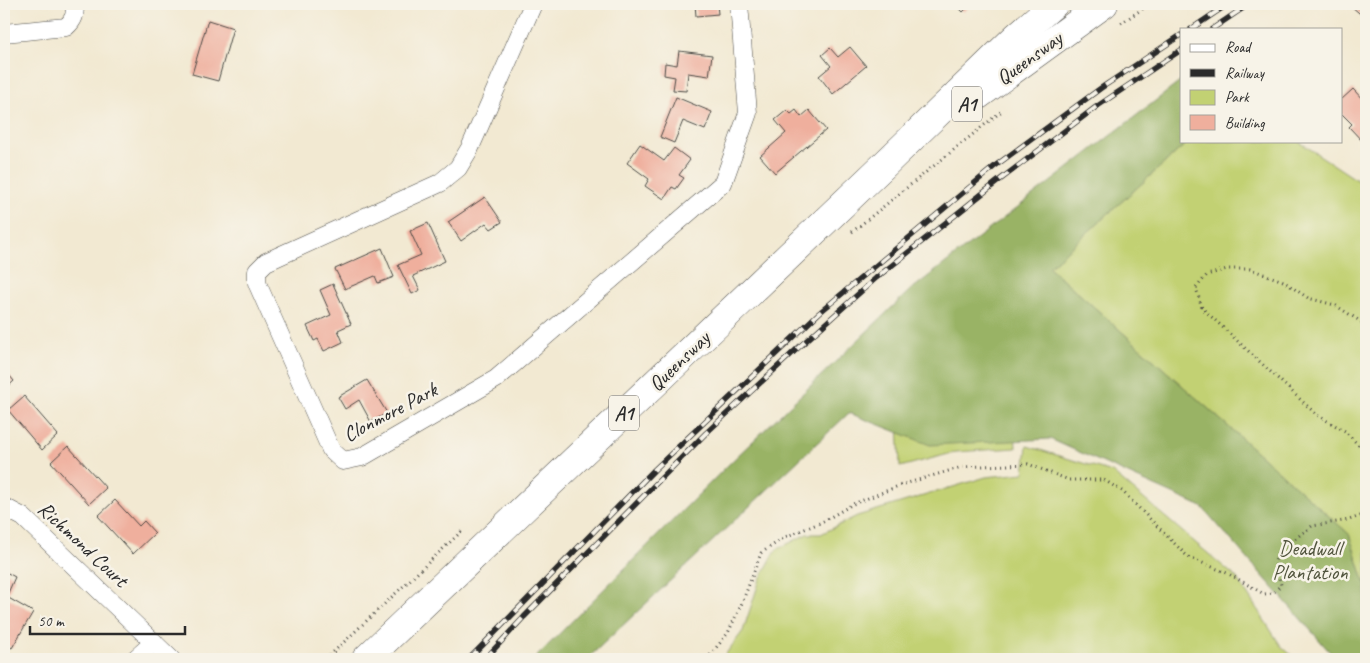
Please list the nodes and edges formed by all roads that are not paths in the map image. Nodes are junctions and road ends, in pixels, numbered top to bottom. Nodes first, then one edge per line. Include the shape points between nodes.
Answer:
1 (74, 4) edge
2 (532, 4) edge
3 (739, 4) edge
4 (1054, 4) edge
5 (1111, 15) edge
6 (4, 32) edge
7 (882, 167) junction
8 (4, 507) edge
9 (154, 642) junction
10 (134, 659) edge
11 (171, 659) edge
12 (366, 659) edge

1 - 6 street via 72,22 66,27
2 - 3 street, Clonmore Park via 470,148 458,168 440,182 266,262 257,271 257,283 331,450 343,461 362,457 496,379 722,184 748,113
4 - 7 highway, Queensway / A1
5 - 7 highway, Queensway / A1 via 1007,73
7 - 12 highway, Queensway / A1
8 - 9 street, Richmond Court via 23,518
9 - 10 street
9 - 11 street, Richmond Court

